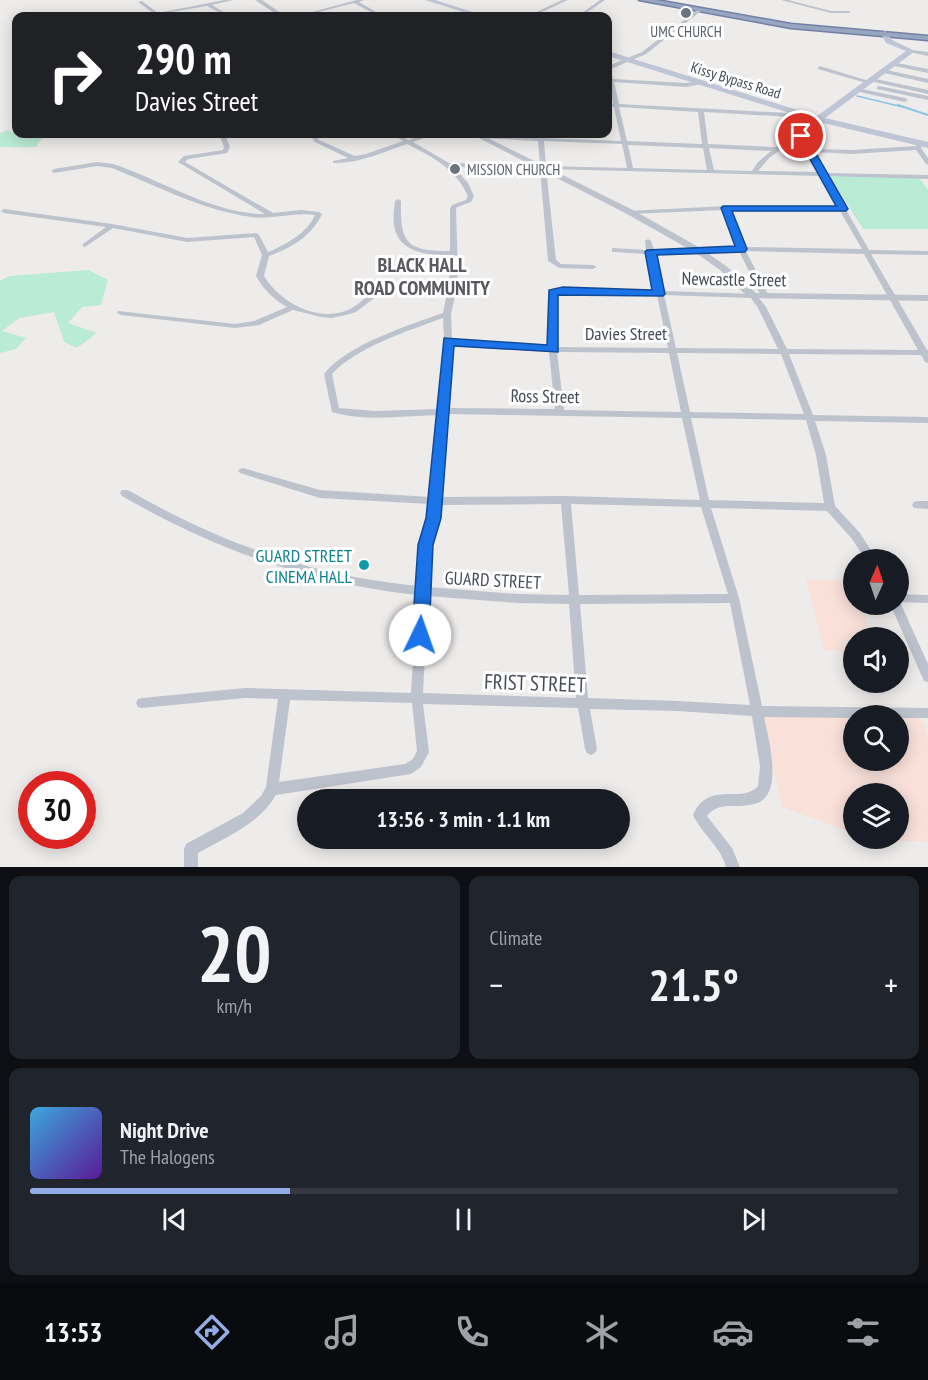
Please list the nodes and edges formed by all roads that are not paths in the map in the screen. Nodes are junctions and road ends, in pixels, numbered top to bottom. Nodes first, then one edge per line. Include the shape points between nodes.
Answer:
1 (193, 0) edge
2 (231, 0) edge
3 (258, 0) edge
4 (362, 0) edge
5 (428, 0) edge
6 (566, 0) edge
7 (603, 0) edge
8 (644, 0) edge
9 (656, 0) edge
10 (783, 0) edge
11 (140, 2) dead end
12 (355, 2) junction
13 (207, 4) junction
14 (194, 6) junction
15 (699, 11) junction
16 (155, 12) edge
17 (182, 12) edge
18 (221, 12) edge
19 (276, 12) edge
20 (321, 12) edge
21 (374, 12) edge
22 (468, 12) edge
23 (539, 12) edge
24 (586, 12) edge
25 (849, 12) dead end
26 (886, 34) junction
27 (928, 36) edge
28 (911, 51) junction
29 (928, 54) edge
30 (612, 55) edge
31 (628, 61) junction
32 (892, 64) junction
33 (612, 67) edge
34 (820, 68) dead end
35 (882, 71) junction
36 (928, 71) edge
37 (612, 80) edge
38 (869, 81) junction
39 (928, 81) edge
40 (700, 83) junction
41 (879, 88) dead end
42 (857, 90) junction
43 (612, 91) edge
44 (928, 92) edge
45 (928, 98) edge
46 (905, 100) dead end
47 (612, 106) edge
48 (616, 106) junction
49 (701, 110) junction
50 (808, 116) junction
51 (819, 119) junction
52 (801, 136) junction
53 (224, 138) edge
54 (315, 138) edge
55 (401, 138) edge
56 (418, 138) edge
57 (484, 138) edge
58 (541, 138) edge
59 (569, 138) edge
60 (407, 142) junction
61 (624, 142) junction
62 (705, 145) junction
63 (922, 146) edge
64 (777, 149) junction
65 (809, 150) junction
66 (356, 159) junction
67 (335, 162) dead end
68 (928, 163) edge
69 (450, 165) junction
70 (543, 167) junction
71 (630, 170) junction
72 (54, 171) dead end
73 (711, 172) junction
74 (754, 172) junction
75 (823, 173) junction
76 (928, 177) edge
77 (398, 201) dead end
78 (726, 208) junction
79 (843, 209) junction
80 (4, 211) dead end
81 (630, 212) junction
82 (270, 214) junction
83 (112, 225) junction
84 (648, 241) dead end
85 (86, 245) dead end
86 (741, 249) junction
87 (615, 250) dead end
88 (699, 251) junction
89 (651, 252) junction
90 (454, 253) junction
91 (868, 253) junction
92 (928, 253) edge
93 (266, 255) junction
94 (593, 267) dead end
95 (453, 291) junction
96 (659, 294) junction
97 (753, 296) junction
98 (765, 296) junction
99 (893, 298) junction
100 (928, 298) edge
101 (294, 307) junction
102 (121, 313) dead end
103 (447, 314) junction
104 (448, 340) junction
105 (553, 350) junction
106 (673, 350) junction
107 (783, 350) junction
108 (927, 355) edge
109 (442, 411) junction
110 (560, 412) junction
111 (685, 414) junction
112 (809, 416) junction
113 (928, 420) edge
114 (243, 471) dead end
115 (125, 493) dead end
116 (566, 500) junction
117 (434, 501) junction
118 (705, 502) junction
119 (830, 507) junction
120 (865, 549) edge
121 (423, 592) junction
122 (734, 598) junction
123 (909, 598) edge
124 (928, 599) edge
125 (574, 601) junction
126 (900, 615) edge
127 (928, 676) edge
128 (285, 694) junction
129 (417, 699) junction
130 (142, 703) dead end
131 (583, 705) junction
132 (758, 711) junction
133 (928, 713) edge
134 (591, 749) dead end
135 (272, 789) junction
136 (191, 867) edge
137 (733, 867) edge

1 - 14 street
2 - 13 street
3 - 19 street
4 - 12 street
5 - 22 main road
6 - 23 street
7 - 24 street
8 - 15 highway
9 - 26 highway via 750,18
10 - 25 street via 831,12
11 - 16 street
12 - 20 street
12 - 21 street
13 - 14 street
13 - 18 street
14 - 17 street
15 - 26 highway via 791,26
15 - 31 street
26 - 27 highway
26 - 28 main road via 889,41
28 - 29 street
28 - 32 main road
30 - 31 main road, Kissy Bypass Road
31 - 33 street
31 - 40 main road, Kissy Bypass Road
32 - 35 main road
32 - 36 street
34 - 38 street
35 - 38 main road
35 - 39 street
37 - 40 street via 691,86
38 - 42 main road
38 - 44 street
40 - 50 main road, Kissy Bypass Road
41 - 45 street
42 - 46 street
42 - 51 main road
43 - 48 street
47 - 48 street
48 - 49 street
48 - 61 street
49 - 50 street
49 - 62 street
50 - 51 main road, Kissy Bypass Road
51 - 52 street
51 - 63 main road, Kissy Bypass Road
52 - 64 street
52 - 65 street
53 - 82 street via 225,152 186,157 181,162
54 - 66 street
55 - 60 street
56 - 60 street
57 - 70 street
58 - 70 street
59 - 61 street
60 - 66 street
60 - 69 street
61 - 62 street
61 - 71 street
62 - 64 street
62 - 73 street
63 - 65 street via 863,152
63 - 68 street
64 - 65 street
64 - 74 street
65 - 75 street
66 - 67 street
69 - 70 street
69 - 90 street via 464,182 471,200 453,209
70 - 71 street
70 - 81 street
70 - 94 street via 552,261 559,266
71 - 73 street
72 - 82 street via 97,164 114,166 220,207 252,215
73 - 74 street
74 - 75 street
75 - 76 street
75 - 79 street
77 - 90 street via 399,231 412,247
78 - 79 street
78 - 81 street
78 - 86 street
79 - 91 street
80 - 83 street
81 - 88 street
82 - 93 street via 296,211 320,215 297,240
83 - 85 street
83 - 93 street via 187,240 254,234
84 - 89 street
86 - 88 street
86 - 91 street
86 - 98 street
87 - 89 street
88 - 89 street
88 - 97 street
89 - 96 street
90 - 95 street
91 - 92 street
91 - 99 street
93 - 101 street via 260,276 271,292
95 - 101 street via 380,290 346,313 318,315
95 - 103 street
96 - 97 street, Newcastle Street
96 - 105 street, Newcastle Street via 553,292
96 - 106 street
97 - 98 street, Newcastle Street
97 - 107 street
98 - 99 street, Newcastle Street
99 - 100 street, Newcastle Street
99 - 108 street
101 - 102 street via 256,323 235,326
103 - 104 street
103 - 109 street, Ross Street via 341,360 328,374 338,412
104 - 105 street, Davies Street
104 - 109 street
105 - 106 street, Davies Street
105 - 110 street, Newcastle Street
106 - 107 street, Davies Street
106 - 111 street
107 - 108 street, Davies Street
107 - 112 street
109 - 110 street, Ross Street
109 - 117 street
110 - 111 street, Ross Street
111 - 112 street, Ross Street
111 - 118 street
112 - 113 street, Ross Street
112 - 119 street
114 - 117 street via 320,494
115 - 121 street, GUARD STREET via 216,540 304,570
116 - 117 street
116 - 118 street
116 - 125 street
117 - 121 street via 425,545
118 - 119 street
118 - 122 street
119 - 120 street
121 - 125 street, GUARD STREET
121 - 129 street
122 - 125 street, GUARD STREET
122 - 132 street
123 - 124 street
125 - 131 street
126 - 127 street
128 - 129 street, FRIST STREET
128 - 130 street, FRIST STREET via 245,693
128 - 135 street
129 - 131 street, FRIST STREET
129 - 135 street via 423,752 413,767
131 - 132 street, FRIST STREET
131 - 134 street
132 - 133 street, FRIST STREET
132 - 137 street via 766,779 763,790 748,799 711,801 700,815 731,855
135 - 136 street via 260,810 191,849

